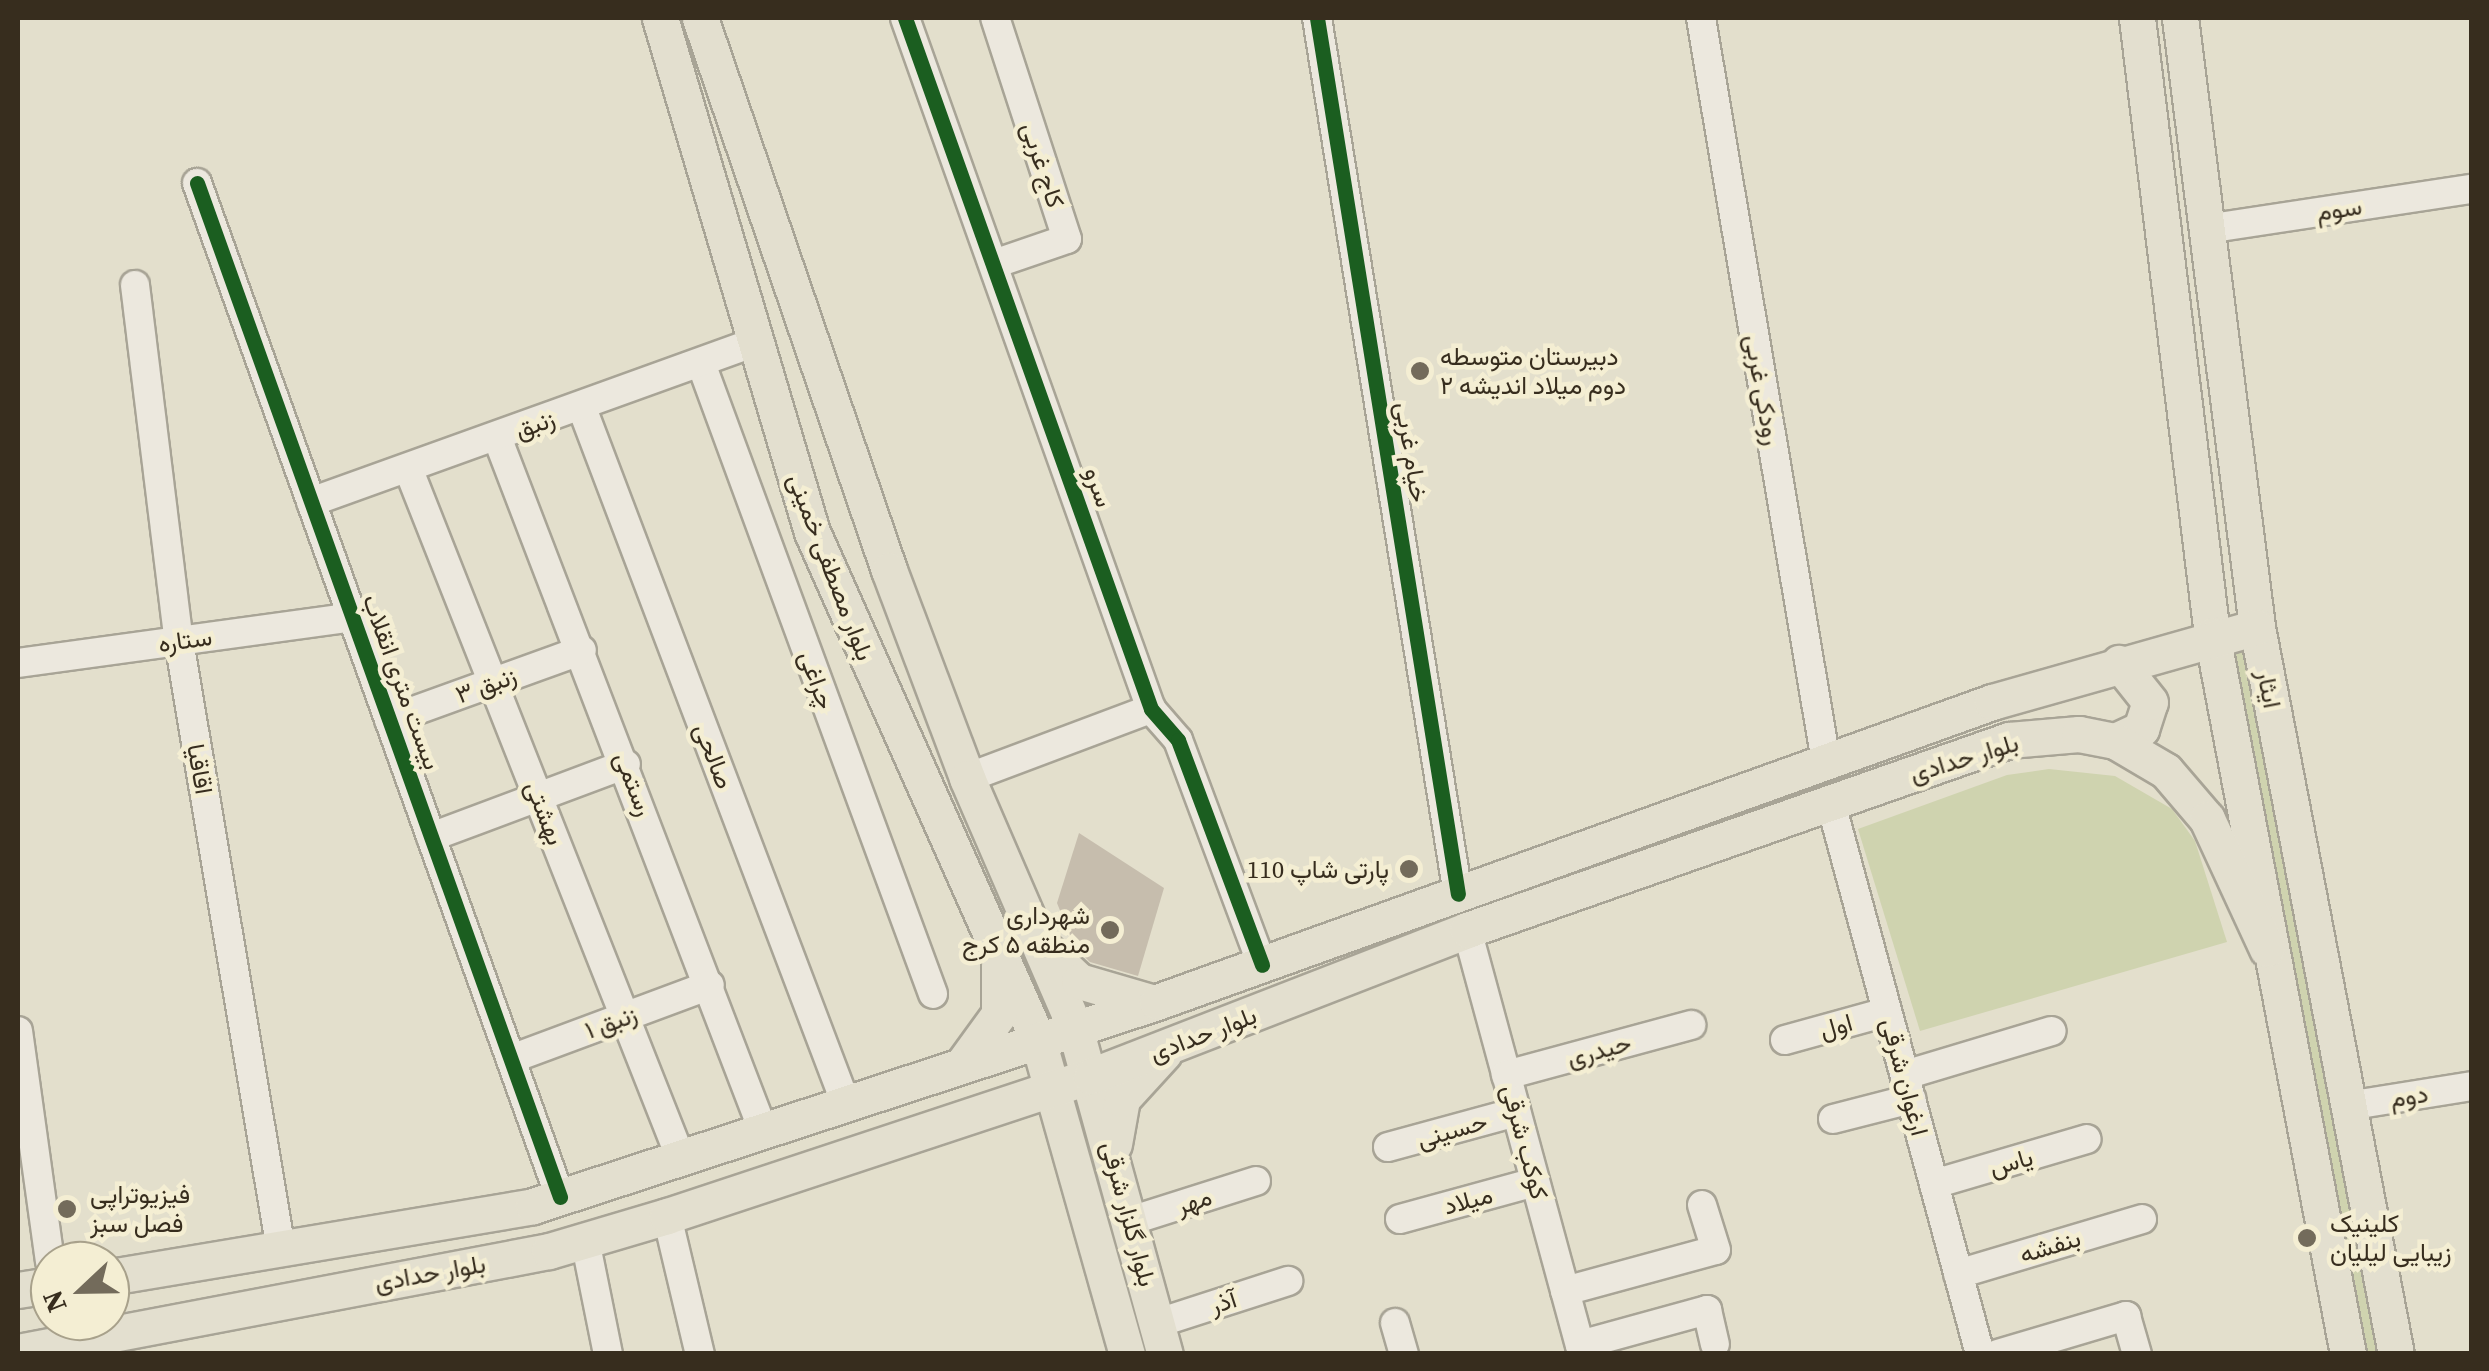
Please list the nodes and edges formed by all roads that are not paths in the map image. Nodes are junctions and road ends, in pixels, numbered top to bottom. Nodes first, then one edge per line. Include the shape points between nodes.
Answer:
1 (660, 18) edge
2 (700, 18) edge
3 (905, 18) edge
4 (995, 18) edge
5 (1318, 18) edge
6 (1701, 18) edge
7 (2137, 18) edge
8 (2180, 18) edge
9 (197, 183) dead end
10 (2472, 190) edge
11 (2206, 230) junction
12 (994, 264) junction
13 (135, 285) dead end
14 (756, 342) junction
15 (702, 366) junction
16 (582, 408) junction
17 (497, 437) junction
18 (849, 460) junction
19 (408, 468) junction
20 (794, 478) junction
21 (312, 502) junction
22 (889, 570) junction
23 (837, 592) junction
24 (352, 617) junction
25 (2257, 627) junction
26 (2212, 635) junction
27 (178, 641) junction
28 (582, 650) junction
29 (18, 663) edge
30 (2119, 663) junction
31 (494, 682) junction
32 (1151, 709) junction
33 (390, 720) junction
34 (2115, 741) junction
35 (1826, 762) junction
36 (626, 764) junction
37 (967, 778) junction
38 (539, 797) junction
39 (1830, 800) junction
40 (431, 837) junction
41 (1458, 894) junction
42 (1467, 930) junction
43 (1030, 933) junction
44 (995, 945) junction
45 (2267, 948) junction
46 (1262, 964) junction
47 (710, 985) junction
48 (932, 994) dead end
49 (1157, 1002) junction
50 (1887, 1012) junction
51 (624, 1018) junction
52 (1690, 1025) dead end
53 (1075, 1028) junction
54 (18, 1031) edge
55 (2052, 1031) dead end
56 (1038, 1040) junction
57 (1785, 1040) dead end
58 (1170, 1047) junction
59 (511, 1059) junction
60 (960, 1068) junction
61 (1506, 1075) junction
62 (1091, 1076) junction
63 (2472, 1086) edge
64 (1908, 1087) junction
65 (1053, 1088) junction
66 (846, 1104) junction
67 (2347, 1106) junction
68 (978, 1112) junction
69 (1516, 1112) junction
70 (1833, 1119) dead end
71 (764, 1133) junction
72 (2087, 1139) dead end
73 (1388, 1147) dead end
74 (1113, 1150) junction
75 (680, 1159) junction
76 (1078, 1163) junction
77 (1256, 1182) dead end
78 (1536, 1182) junction
79 (1934, 1184) junction
80 (560, 1197) junction
81 (1702, 1205) dead end
82 (666, 1216) junction
83 (1400, 1219) dead end
84 (2142, 1219) dead end
85 (1133, 1220) junction
86 (585, 1240) junction
87 (47, 1241) edge
88 (281, 1250) junction
89 (130, 1274) edge
90 (1958, 1274) junction
91 (1288, 1281) dead end
92 (1565, 1291) junction
93 (130, 1296) edge
94 (1395, 1324) dead end
95 (143, 1326) junction
96 (1161, 1338) edge
97 (1715, 1344) dead end
98 (1581, 1349) edge
99 (32, 1350) edge
100 (608, 1354) edge
101 (700, 1354) edge
102 (1127, 1354) edge
103 (1404, 1354) edge
104 (1980, 1354) edge
105 (1998, 1354) edge
106 (2136, 1354) edge
107 (2348, 1354) edge
108 (2396, 1354) edge

1 - 14 main road, بلوار مصطفی خمینی
2 - 18 main road, بلوار مصطفی خمینی
3 - 12 street, سرو
4 - 12 street, کاج غربی via 1067,239
5 - 41 street, خیام غربی
6 - 35 street, رودکی غربی
7 - 26 main road, ایثار
8 - 11 main road, ایثار
9 - 21 street, بیست متری انقلاب
10 - 11 street, سوم
11 - 25 main road, ایثار
12 - 32 street, سرو
13 - 27 street, اقاقیا
14 - 15 street, زنبق
14 - 20 main road, بلوار مصطفی خمینی
15 - 16 street, زنبق
15 - 48 street, چراغی
16 - 17 street, زنبق
16 - 66 street, صالحی
17 - 19 street, زنبق
17 - 28 street, رستمی
18 - 20 main road via 844,482 828,497 814,495
18 - 22 main road, بلوار مصطفی خمینی
19 - 21 street, زنبق
19 - 31 street, بهشتی
20 - 23 main road, بلوار مصطفی خمینی
21 - 24 street, بیست متری انقلاب
22 - 23 main road via 870,549 851,551 840,564
22 - 37 main road, بلوار مصطفی خمینی
23 - 44 main road, بلوار مصطفی خمینی
24 - 27 street, ستاره
24 - 33 street, بیست متری انقلاب
25 - 26 main road, بلوار حدادی
25 - 67 main road, ایثار
26 - 30 main road, بلوار حدادی
26 - 45 main road, ایثار
27 - 29 street, ستاره
27 - 88 street, اقاقیا
28 - 31 street, زنبق ۳
28 - 36 street, رستمی
30 - 34 main road via 2150,702 2141,729
30 - 35 main road, بلوار حدادی
31 - 33 street, زنبق ۳
31 - 38 street, بهشتی
32 - 37 street
32 - 46 street, سرو via 1178,740
33 - 40 street, بیست متری انقلاب
34 - 39 main road, بلوار حدادی via 2079,734 2009,740
34 - 45 main road, بلوار حدادی via 2166,772 2207,819
35 - 41 main road, بلوار حدادی
36 - 38 street
36 - 47 street, رستمی
37 - 43 main road, بلوار مصطفی خمینی
38 - 40 street
38 - 51 street, بهشتی
39 - 42 main road, بلوار حدادی
39 - 50 street, ارغوان شرقی
40 - 59 street, بیست متری انقلاب
41 - 46 main road, بلوار حدادی
42 - 58 main road, بلوار حدادی
42 - 61 street, کوکب شرقی
43 - 49 main road via 1079,981
43 - 53 main road, بلوار مصطفی خمینی
44 - 56 main road, بلوار مصطفی خمینی
44 - 60 main road via 1000,1014
45 - 107 main road, ایثار
46 - 49 main road, بلوار حدادی
47 - 51 street, زنبق ۱
47 - 71 street, رستمی
49 - 53 main road, بلوار حدادی
50 - 57 street, اول
50 - 64 street, ارغوان شرقی
51 - 59 street, زنبق ۱
51 - 75 street, بهشتی
52 - 61 street, حیدری
53 - 56 main road, بلوار حدادی
53 - 62 main road, بلوار گلزار شرقی
54 - 87 street
55 - 64 street
56 - 60 main road, بلوار حدادی
56 - 65 main road, بلوار گلزار شرقی
58 - 62 main road, بلوار حدادی
58 - 74 main road via 1124,1097
59 - 80 street, بیست متری انقلاب
60 - 66 main road, بلوار حدادی
61 - 69 street, کوکب شرقی
62 - 65 main road, بلوار حدادی
62 - 74 main road, بلوار گلزار شرقی
63 - 67 street, دوم
64 - 70 street
64 - 79 street, ارغوان شرقی
65 - 68 main road, بلوار حدادی
65 - 76 main road, بلوار گلزار شرقی
66 - 71 main road, بلوار حدادی
67 - 108 main road, ایثار
68 - 76 main road via 1037,1125
68 - 82 main road, بلوار حدادی
69 - 73 street, حسینی
69 - 78 street, کوکب شرقی
71 - 75 main road, بلوار حدادی
72 - 79 street, یاس
74 - 85 main road, بلوار گلزار شرقی
75 - 80 main road, بلوار حدادی
76 - 102 main road, بلوار گلزار شرقی
77 - 85 street, مهر
78 - 83 street, میلاد
78 - 92 street, کوکب شرقی
79 - 90 street, ارغوان شرقی
80 - 88 main road, بلوار حدادی
81 - 92 street via 1716,1250
82 - 86 main road, بلوار حدادی
82 - 101 street
84 - 90 street, بنفشه
85 - 96 main road, بلوار گلزار شرقی
86 - 95 main road, بلوار حدادی
86 - 100 street
88 - 89 main road, بلوار حدادی
90 - 104 street, ارغوان شرقی
91 - 96 street, آذر
92 - 98 street, کوکب شرقی
93 - 95 main road
94 - 103 street
95 - 99 main road, بلوار حدادی
97 - 98 street via 1706,1310
105 - 106 street via 2126,1316

